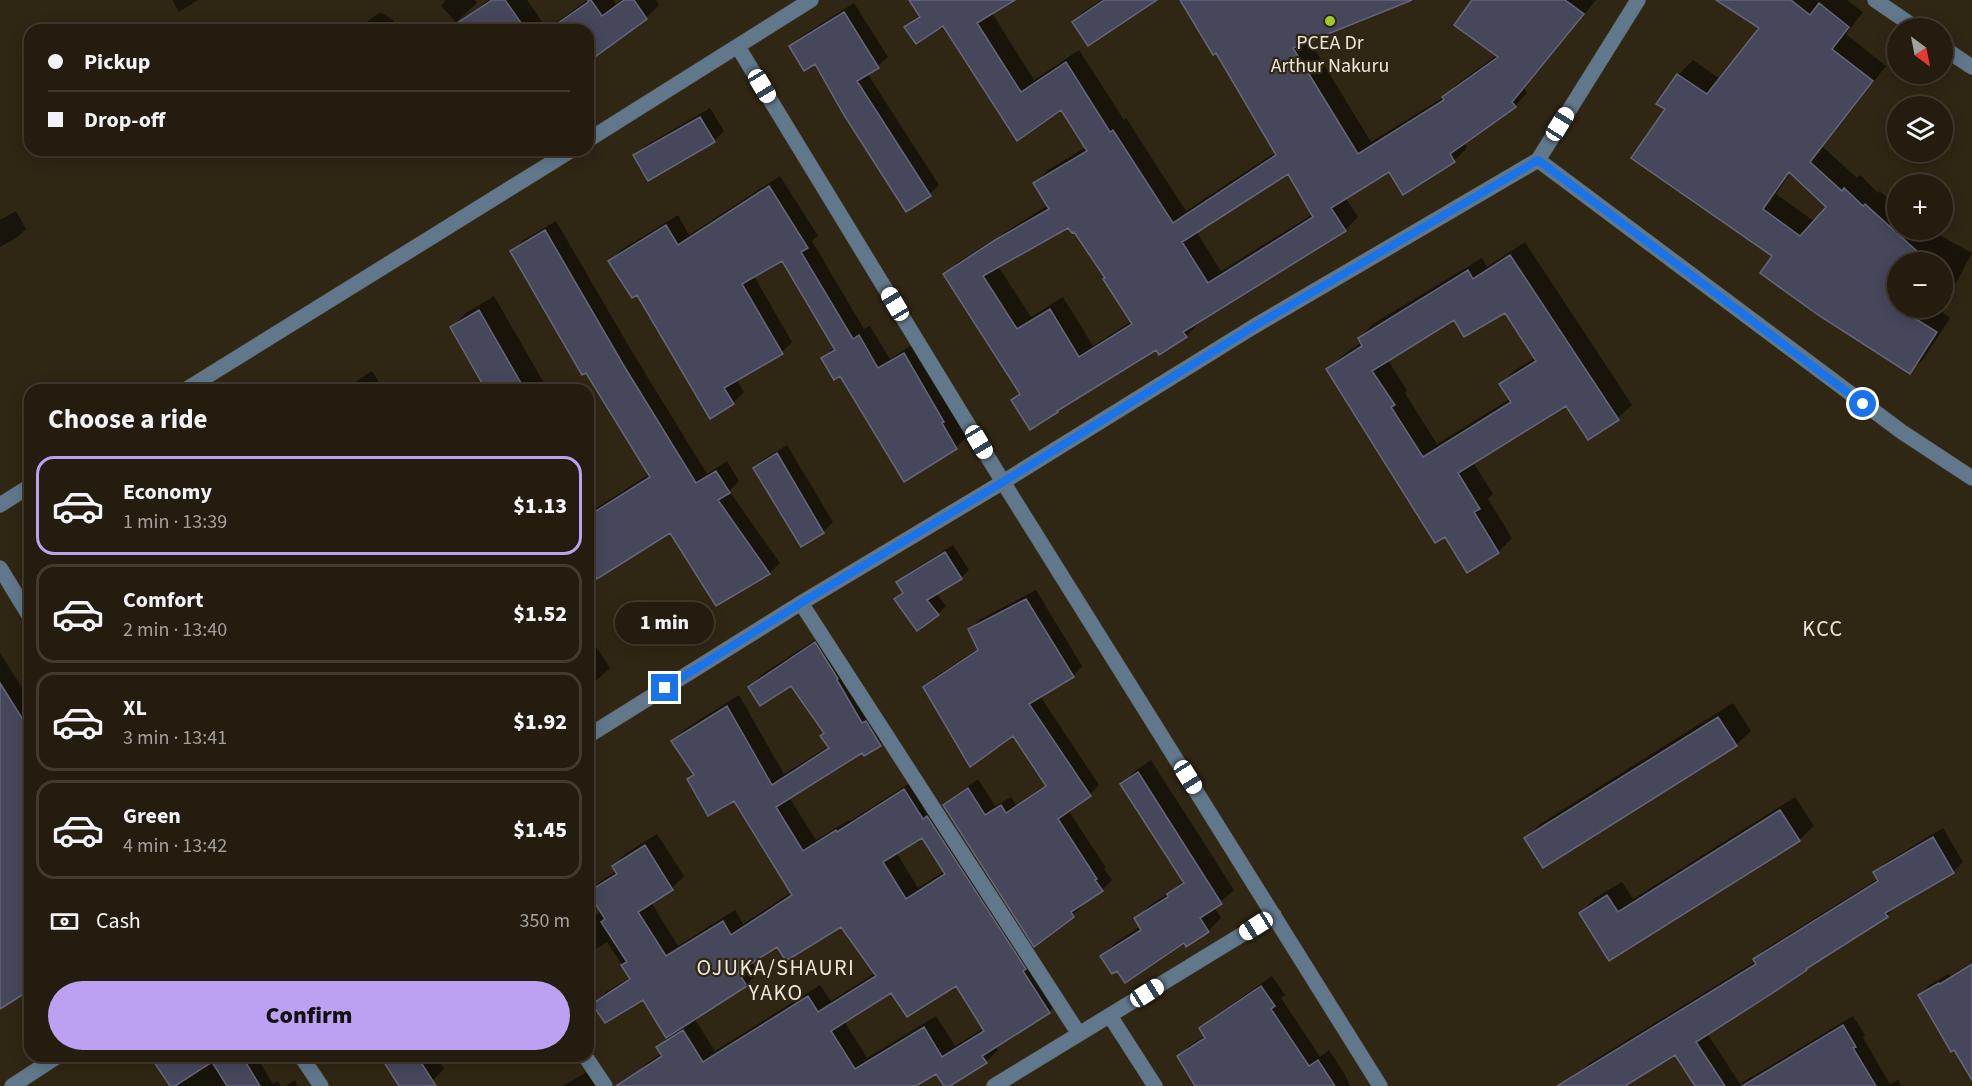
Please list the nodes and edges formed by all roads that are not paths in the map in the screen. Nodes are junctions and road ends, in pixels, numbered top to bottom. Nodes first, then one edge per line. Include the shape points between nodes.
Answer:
1 (811, 0) edge
2 (1638, 0) edge
3 (1875, 0) edge
4 (1901, 18) edge
5 (738, 47) junction
6 (1953, 54) edge
7 (1972, 67) edge
8 (594, 136) edge
9 (562, 156) edge
10 (1538, 160) junction
11 (195, 384) edge
12 (1972, 478) edge
13 (1003, 482) junction
14 (24, 490) edge
15 (0, 505) edge
16 (0, 568) edge
17 (801, 603) junction
18 (24, 607) edge
19 (594, 732) edge
20 (1274, 915) junction
21 (1110, 1016) junction
22 (1079, 1035) junction
23 (49, 1062) edge
24 (306, 1062) edge
25 (589, 1062) edge
26 (12, 1086) edge
27 (321, 1086) edge
28 (605, 1086) edge
29 (994, 1086) edge
30 (1155, 1086) edge
31 (1380, 1086) edge

1 - 5 street
2 - 10 street
3 - 4 street
5 - 8 street
5 - 13 street
6 - 7 street
9 - 11 street
10 - 12 street via 1902,432
10 - 13 street via 1253,327
13 - 17 street
13 - 20 street
14 - 15 street
16 - 18 street
17 - 19 street
17 - 22 street
20 - 21 street
20 - 31 street
21 - 22 street
21 - 30 street
22 - 29 street
23 - 26 street
24 - 27 street
25 - 28 street

